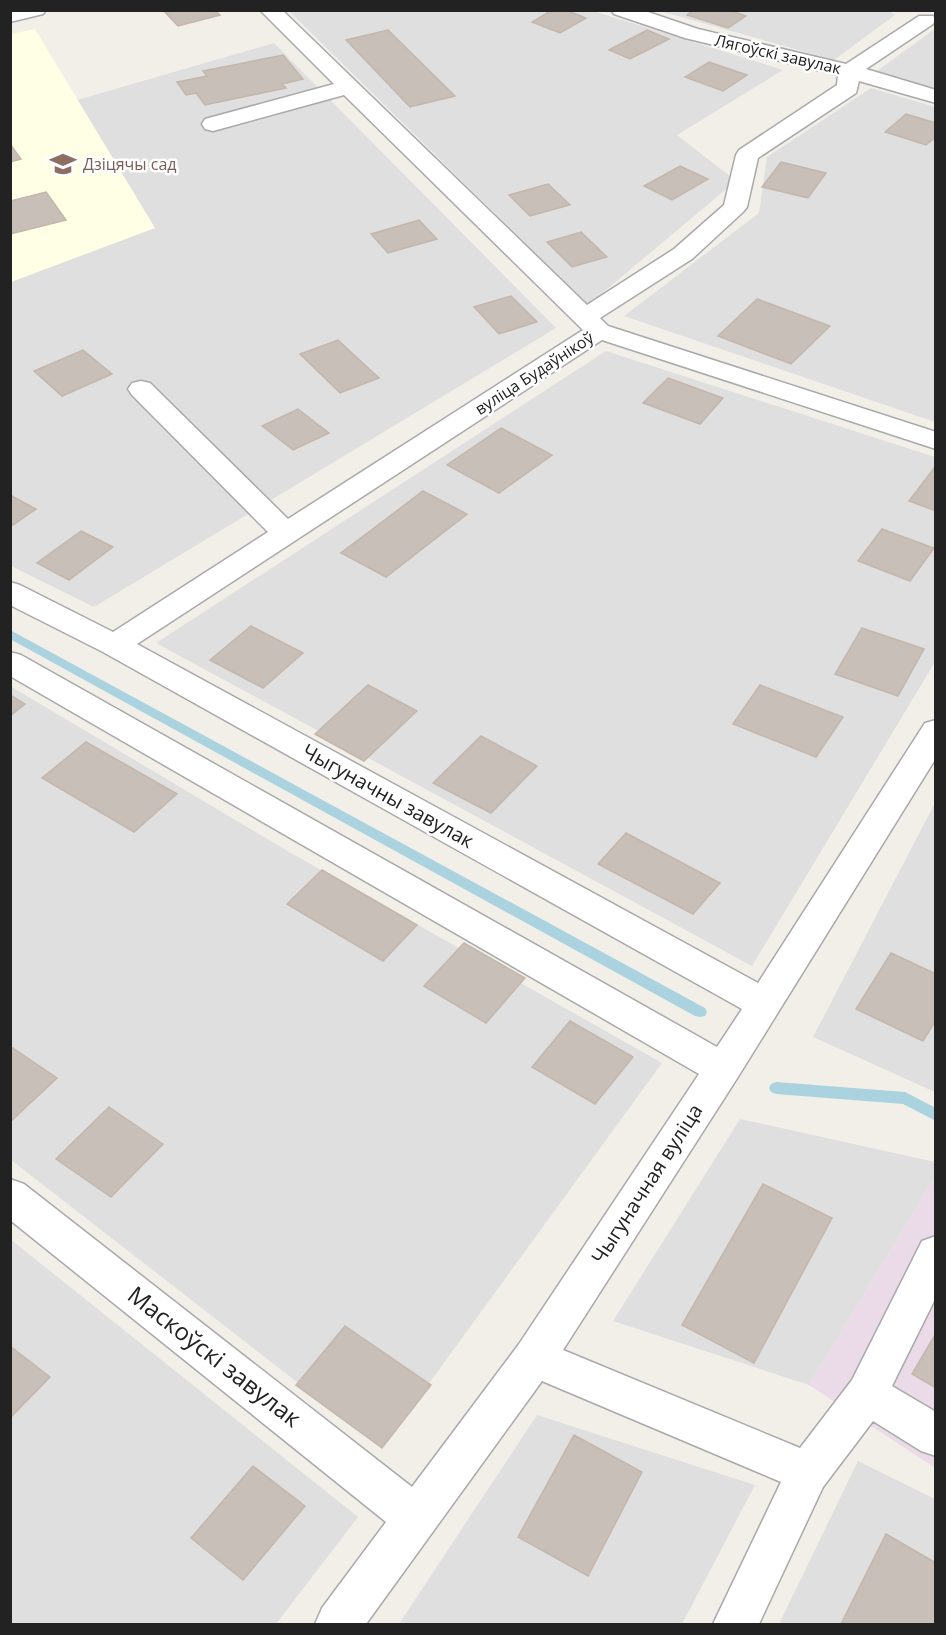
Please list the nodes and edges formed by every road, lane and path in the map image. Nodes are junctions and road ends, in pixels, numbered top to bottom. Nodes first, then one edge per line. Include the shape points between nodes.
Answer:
1 (36, 10) edge
2 (270, 10) edge
3 (621, 10) edge
4 (10, 16) edge
5 (923, 18) edge
6 (849, 71) junction
7 (348, 87) junction
8 (936, 97) edge
9 (213, 124) dead end
10 (592, 324) junction
11 (141, 389) dead end
12 (936, 441) edge
13 (286, 534) junction
14 (10, 592) edge
15 (114, 645) junction
16 (10, 662) edge
17 (936, 730) edge
18 (764, 1004) junction
19 (723, 1069) junction
20 (10, 1196) edge
21 (936, 1254) edge
22 (534, 1358) junction
23 (867, 1394) junction
24 (936, 1436) edge
25 (807, 1472) junction
26 (417, 1519) junction
27 (338, 1624) edge
28 (736, 1624) edge

1 - 4 street
2 - 7 street, вуліца Будаўнікоў
3 - 6 street, Лягоўскі завулак via 692,34
5 - 6 street
6 - 8 street, Лягоўскі завулак
6 - 10 street via 848,88 747,155 735,207 683,254
7 - 9 street
7 - 10 street, вуліца Будаўнікоў
10 - 12 street
10 - 13 street, вуліца Будаўнікоў
11 - 13 street
13 - 15 street, вуліца Будаўнікоў
14 - 15 street, Чыгуначны завулак
15 - 18 street, Чыгуначны завулак
16 - 19 street
17 - 18 street, Чыгуначная вуліца
18 - 19 street, Чыгуначная вуліца
19 - 22 street, Чыгуначная вуліца
20 - 26 street, Маскоўскі завулак
21 - 23 street
22 - 25 street
22 - 26 street, Чыгуначная вуліца
23 - 24 street
23 - 25 street
25 - 28 street
26 - 27 street, Чыгуначная вуліца

